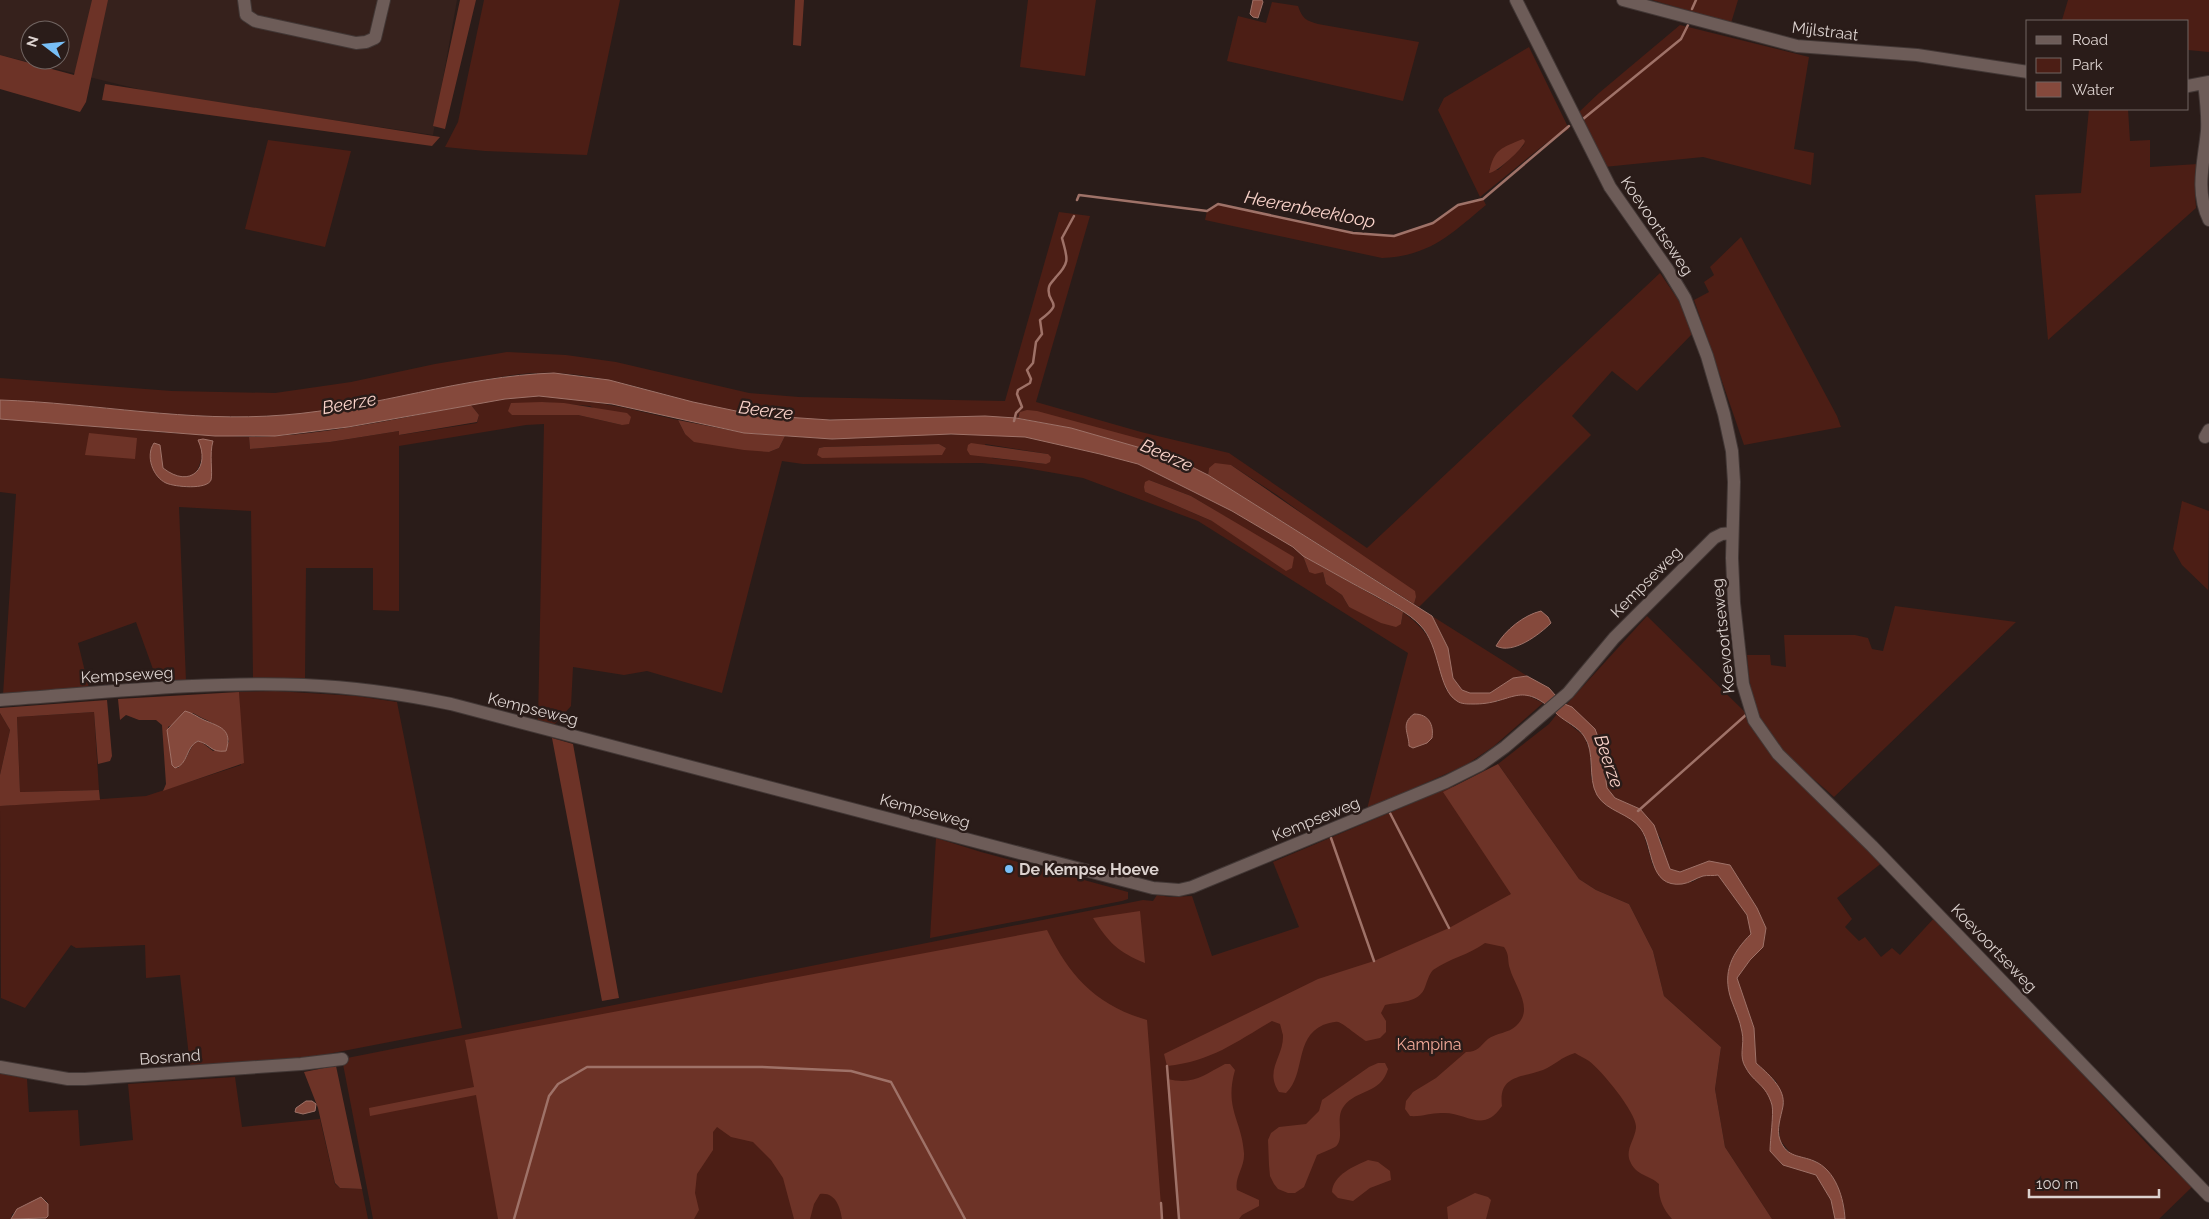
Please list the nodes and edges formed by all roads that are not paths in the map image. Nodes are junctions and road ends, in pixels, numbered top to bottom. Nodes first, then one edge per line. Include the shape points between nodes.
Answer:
1 (244, 0) edge
2 (384, 0) edge
3 (1516, 0) edge
4 (1623, 0) edge
5 (2026, 72) edge
6 (2207, 83) edge
7 (2189, 86) edge
8 (2209, 220) edge
9 (1732, 533) junction
10 (0, 700) edge
11 (342, 1059) dead end
12 (0, 1066) edge
13 (2209, 1196) edge

1 - 2 street via 246,15 255,22 356,43 374,38
3 - 9 street, Koevoortseweg via 1610,187 1668,270 1690,309 1715,382 1729,438 1734,482
4 - 5 street, Mijlstraat via 1797,46 1917,55
6 - 7 street
6 - 8 street via 2207,128 2200,187
9 - 10 street, Kempseweg via 1722,534 1704,547 1619,632 1561,699 1491,757 1446,782 1192,887 1166,890 451,704 395,694 274,684
9 - 13 street, Koevoortseweg via 1734,603 1743,684 1749,709 1762,734
11 - 12 street, Bosrand via 85,1079 68,1079

